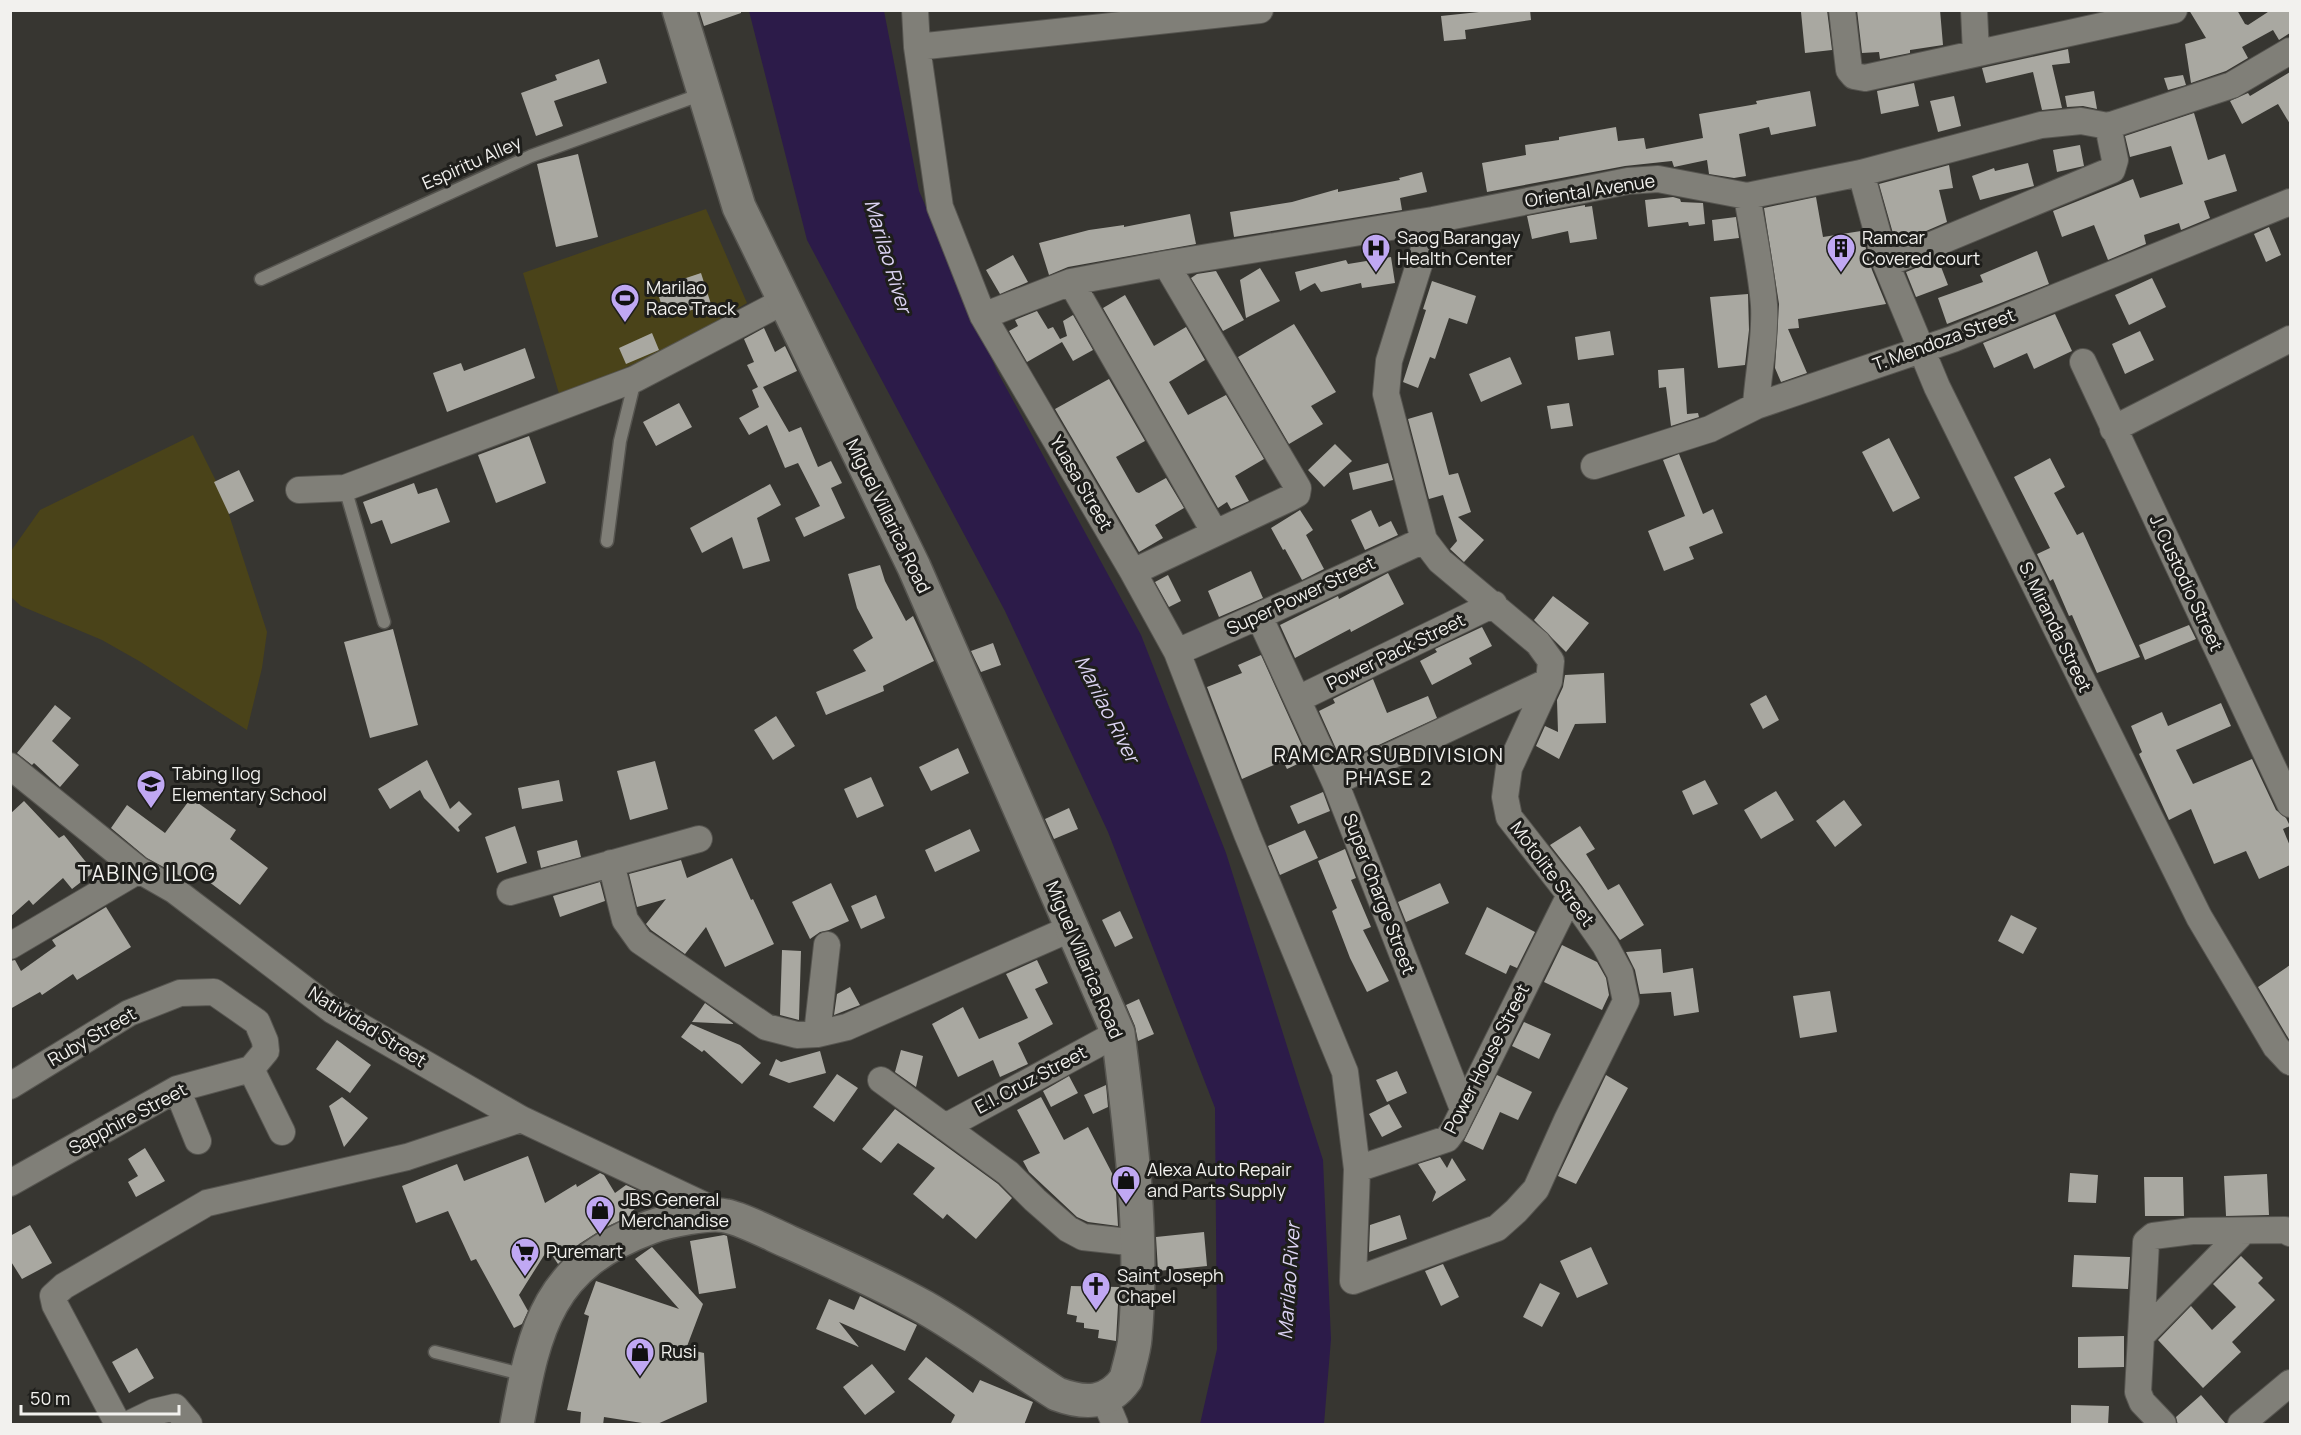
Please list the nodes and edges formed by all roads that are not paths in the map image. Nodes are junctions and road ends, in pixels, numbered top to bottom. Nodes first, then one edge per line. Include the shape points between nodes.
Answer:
1 (680, 10) edge
2 (915, 10) edge
3 (1260, 10) edge
4 (1842, 10) edge
5 (1974, 10) edge
6 (2174, 10) edge
7 (917, 47) junction
8 (2290, 51) edge
9 (1976, 54) junction
10 (704, 94) junction
11 (2108, 126) junction
12 (1861, 173) junction
13 (1747, 196) junction
14 (2290, 202) edge
15 (1433, 220) junction
16 (1166, 264) junction
17 (1886, 264) junction
18 (261, 279) dead end
19 (1071, 282) junction
20 (784, 301) junction
21 (983, 316) junction
22 (2290, 339) edge
23 (1921, 349) junction
24 (2083, 362) dead end
25 (635, 379) junction
26 (1756, 406) junction
27 (2113, 429) junction
28 (1594, 466) dead end
29 (345, 488) junction
30 (299, 490) dead end
31 (1215, 533) junction
32 (1424, 540) junction
33 (607, 541) dead end
34 (1133, 572) junction
35 (1494, 604) junction
36 (1259, 616) junction
37 (384, 622) dead end
38 (1177, 652) junction
39 (1549, 681) junction
40 (1298, 699) junction
41 (10, 766) edge
42 (1335, 783) junction
43 (2290, 804) edge
44 (699, 839) dead end
45 (611, 863) junction
46 (139, 870) junction
47 (510, 892) dead end
48 (1570, 895) junction
49 (1071, 928) junction
50 (827, 945) dead end
51 (10, 946) edge
52 (1118, 1033) junction
53 (817, 1034) junction
54 (2290, 1062) edge
55 (251, 1070) junction
56 (881, 1080) dead end
57 (10, 1086) edge
58 (177, 1089) junction
59 (1463, 1109) junction
60 (521, 1119) junction
61 (945, 1127) junction
62 (282, 1132) dead end
63 (198, 1141) dead end
64 (1357, 1169) junction
65 (10, 1183) edge
66 (726, 1215) junction
67 (2244, 1231) junction
68 (2290, 1233) edge
69 (1138, 1243) junction
70 (1353, 1281) joint
71 (2140, 1336) junction
72 (435, 1352) dead end
73 (526, 1376) junction
74 (2290, 1383) edge
75 (1109, 1411) edge
76 (118, 1425) edge
77 (129, 1425) edge
78 (189, 1425) edge
79 (517, 1425) edge
80 (2163, 1425) edge
81 (2241, 1425) edge

1 - 10 main road, Miguel Villarica Road
2 - 7 street, Yuasa Street
3 - 7 street
4 - 9 street via 1847,62 1854,76 1865,78
5 - 9 street
6 - 9 street
7 - 21 street, Yuasa Street via 940,207
8 - 11 street, Oriental Avenue via 2232,85
10 - 18 lane, Espiritu Alley via 531,156
10 - 20 main road, Miguel Villarica Road via 739,207
11 - 12 street, Oriental Avenue via 2081,121 2041,125
11 - 17 street via 2115,160 2112,170
12 - 13 street, Oriental Avenue
12 - 17 street, S. Miranda Street
13 - 15 street, Oriental Avenue via 1658,179 1628,181
13 - 26 street via 1764,305 1764,344
14 - 23 street, T. Mendoza Street via 2064,296
15 - 16 street, Oriental Avenue
15 - 32 street via 1389,361 1386,394
16 - 19 street, Oriental Avenue
16 - 31 street via 1298,488 1297,494
17 - 23 street, S. Miranda Street
19 - 21 street, Oriental Avenue
19 - 31 street
20 - 25 street
20 - 49 main road, Miguel Villarica Road via 914,567
21 - 34 street, Yuasa Street
22 - 27 street
23 - 26 street, T. Mendoza Street
23 - 54 street, S. Miranda Street via 2199,917 2276,1047
24 - 27 street, J. Custodio Street
25 - 29 street
25 - 33 lane via 620,441
26 - 28 street, T. Mendoza Street via 1710,429
27 - 43 street, J. Custodio Street
29 - 30 street
29 - 37 lane
31 - 34 street
32 - 35 street via 1440,561
32 - 36 street, Super Power Street
34 - 38 street, Yuasa Street
35 - 39 street via 1538,643 1551,661
35 - 40 street, Power Pack Street
36 - 38 street, Super Power Street
36 - 40 street, Super Charge Street
38 - 64 street, Yuasa Street via 1345,1072
39 - 42 street
39 - 48 street, Motolite Street via 1509,768 1504,798 1509,817
40 - 42 street, Super Charge Street
41 - 46 street, Natividad Street
42 - 59 street, Super Charge Street
44 - 45 street
45 - 47 street
45 - 53 street via 625,920 640,941 766,1027 797,1035
46 - 51 street
46 - 60 street, Natividad Street via 174,890 332,1010
48 - 59 street, Power House Street
48 - 70 street, Motolite Street via 1605,945 1622,980 1626,1001 1536,1189 1497,1228
49 - 52 main road, Miguel Villarica Road
49 - 53 street via 847,1027
50 - 53 street
52 - 61 street, E.I. Cruz Street
52 - 69 main road, Miguel Villarica Road via 1129,1114
55 - 57 street, Ruby Street via 266,1051 258,1022 214,992 180,993 129,1013
55 - 58 street, Sapphire Street
55 - 62 street
56 - 61 street
58 - 63 street
58 - 65 street, Sapphire Street
59 - 64 street, Power House Street via 1447,1139
60 - 66 street, Natividad Street
60 - 76 street via 407,1157 207,1203 64,1286 53,1296 54,1305
61 - 69 street via 1008,1173 1068,1229 1083,1237
64 - 70 street, Yuasa Street
66 - 73 main road, Miguel Villarica Road via 670,1220 632,1234 595,1256 567,1280 544,1315
66 - 75 main road, Miguel Villarica Road via 925,1308 1058,1394
67 - 68 street
67 - 71 street
67 - 71 street via 2192,1231 2153,1236 2146,1242
69 - 75 main road, Miguel Villarica Road via 1135,1340 1126,1378
71 - 80 street via 2138,1392
72 - 73 lane
73 - 79 main road, Miguel Villarica Road
74 - 81 street
77 - 78 street via 175,1407

